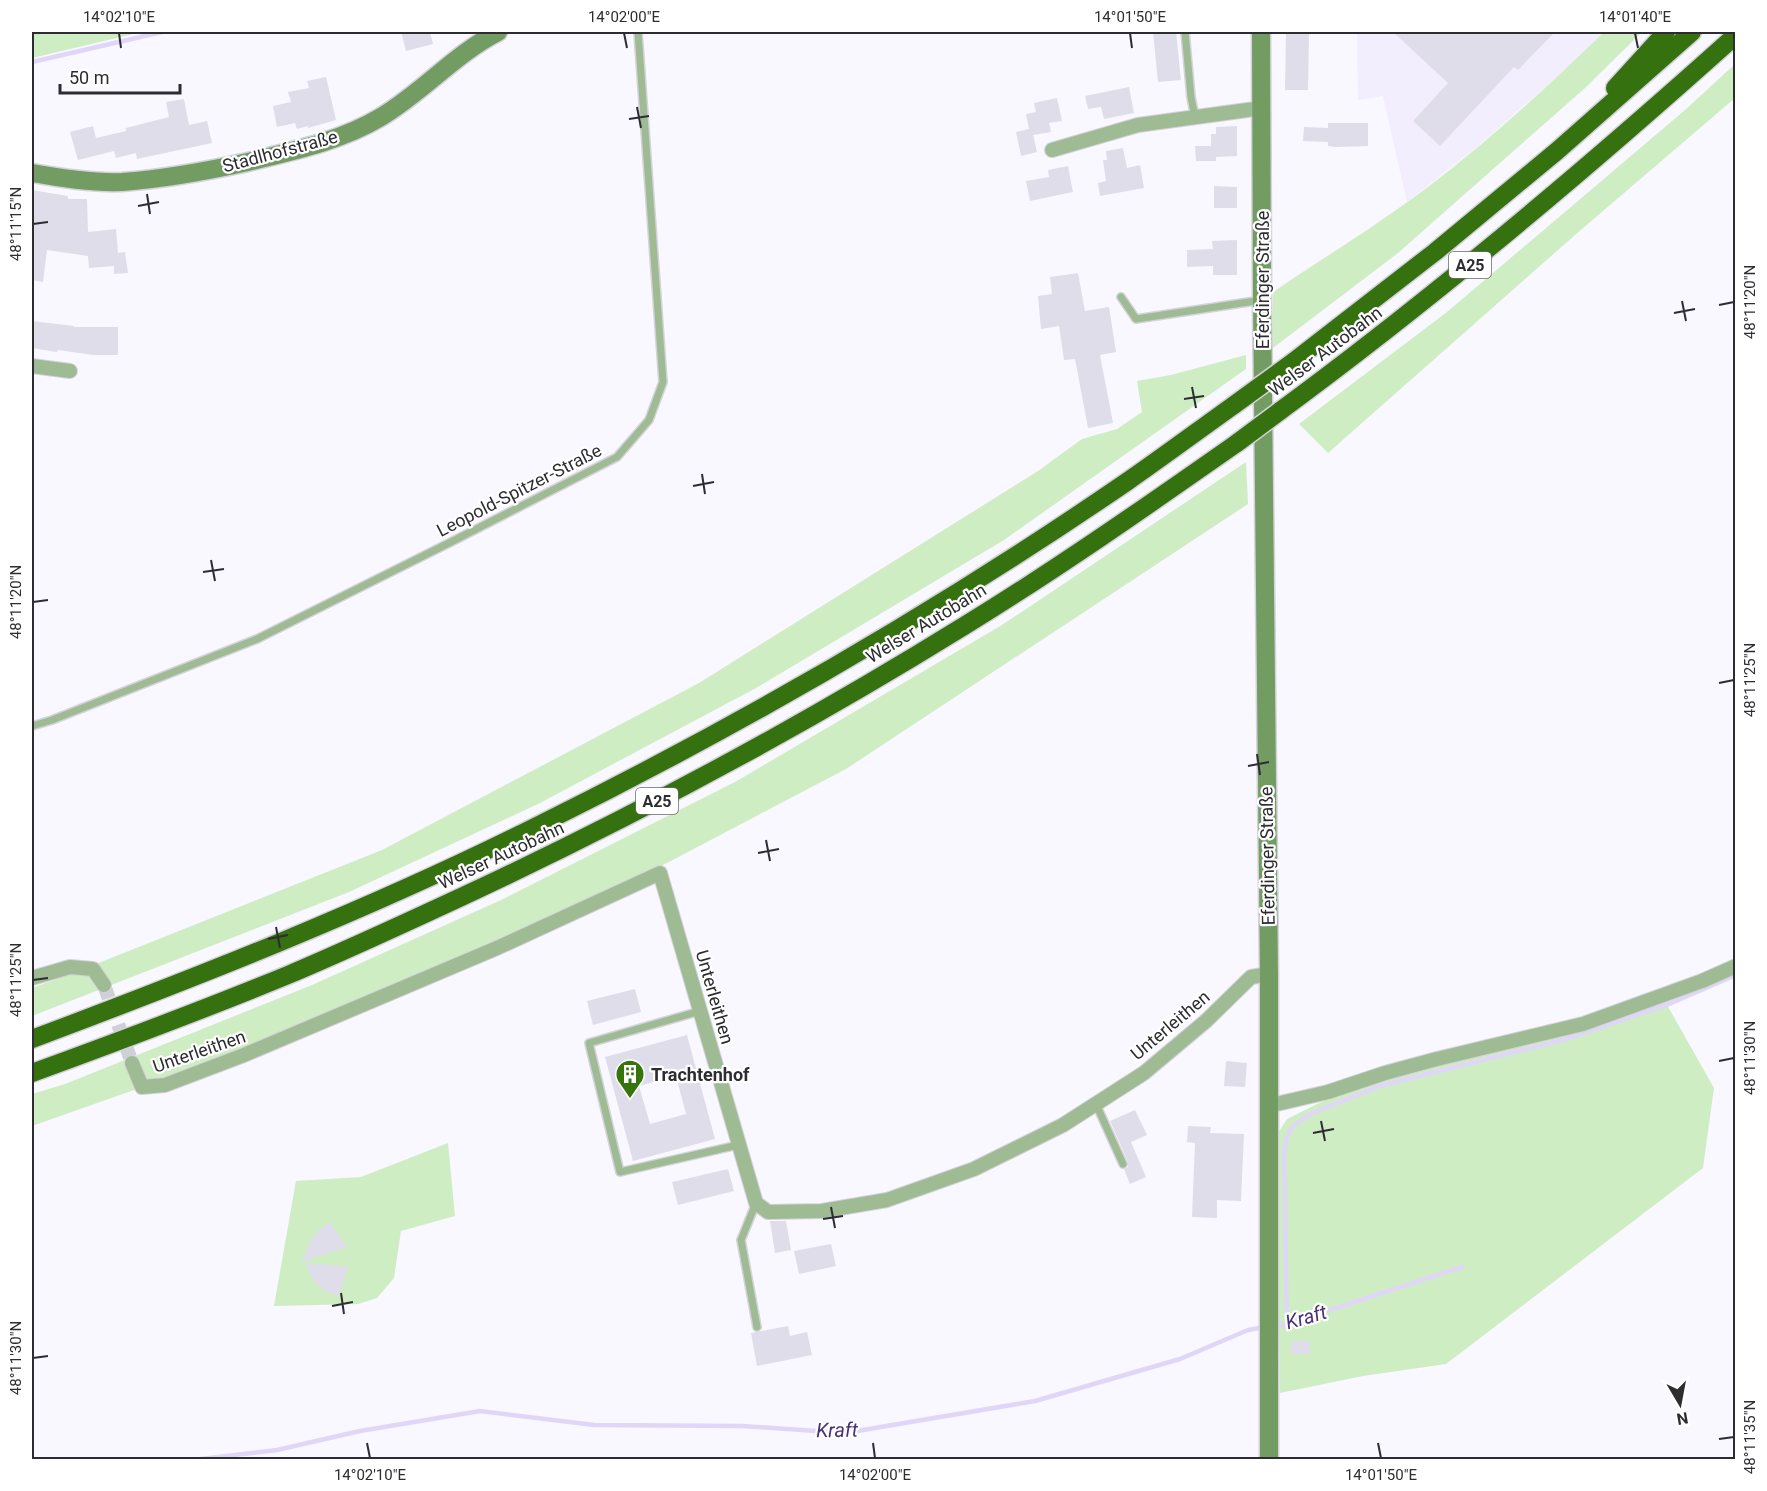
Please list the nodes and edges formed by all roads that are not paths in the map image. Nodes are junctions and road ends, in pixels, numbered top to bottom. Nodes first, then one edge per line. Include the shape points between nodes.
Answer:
1 (498, 32) edge
2 (638, 32) edge
3 (1185, 32) edge
4 (1261, 32) edge
5 (1666, 32) edge
6 (1692, 32) edge
7 (1736, 34) edge
8 (1262, 108) junction
9 (1195, 117) junction
10 (1052, 150) dead end
11 (1557, 152) junction
12 (32, 173) edge
13 (1121, 297) dead end
14 (1262, 300) junction
15 (32, 366) edge
16 (70, 371) dead end
17 (32, 726) edge
18 (1736, 966) edge
19 (1269, 974) junction
20 (32, 978) edge
21 (104, 985) tunnel mouth
22 (700, 1011) junction
23 (32, 1040) edge
24 (132, 1064) tunnel mouth
25 (32, 1073) edge
26 (1096, 1104) junction
27 (1268, 1106) junction
28 (738, 1145) junction
29 (1123, 1164) dead end
30 (756, 1203) junction
31 (757, 1327) dead end
32 (1269, 1460) edge

1 - 12 main road, Stadlhofstraße via 455,59 381,117 330,141 205,171 121,182
2 - 17 lane, Leopold-Spitzer-Straße via 663,382 649,420 617,457 257,639
3 - 9 lane
4 - 8 main road, Eferdinger Straße
5 - 11 highway
6 - 11 highway, Welser Autobahn / A25
7 - 25 highway, Welser Autobahn / A25, bridge via 1637,123 1401,320 1237,443 1101,538 964,626 687,785 548,857 291,974
8 - 9 street
8 - 14 main road, Eferdinger Straße
9 - 10 street via 1138,125
11 - 23 highway, Welser Autobahn / A25, bridge via 1435,252 1234,405 1128,481 902,626 780,697 536,827 233,962
13 - 14 lane via 1136,319
14 - 19 main road, Eferdinger Straße
15 - 16 street
18 - 27 street via 1583,1024
19 - 26 street, Unterleithen via 1251,977 1144,1073
19 - 27 main road, Eferdinger Straße
20 - 21 street via 70,967 93,969
22 - 24 street, Unterleithen via 660,873 487,953 165,1085 142,1087
22 - 28 street, Unterleithen
22 - 28 lane via 589,1043 620,1172
26 - 29 lane
26 - 30 street, Unterleithen via 1063,1125 974,1169 886,1200 811,1212 768,1212
27 - 32 main road, Eferdinger Straße
28 - 30 street, Unterleithen
30 - 31 lane via 741,1240

